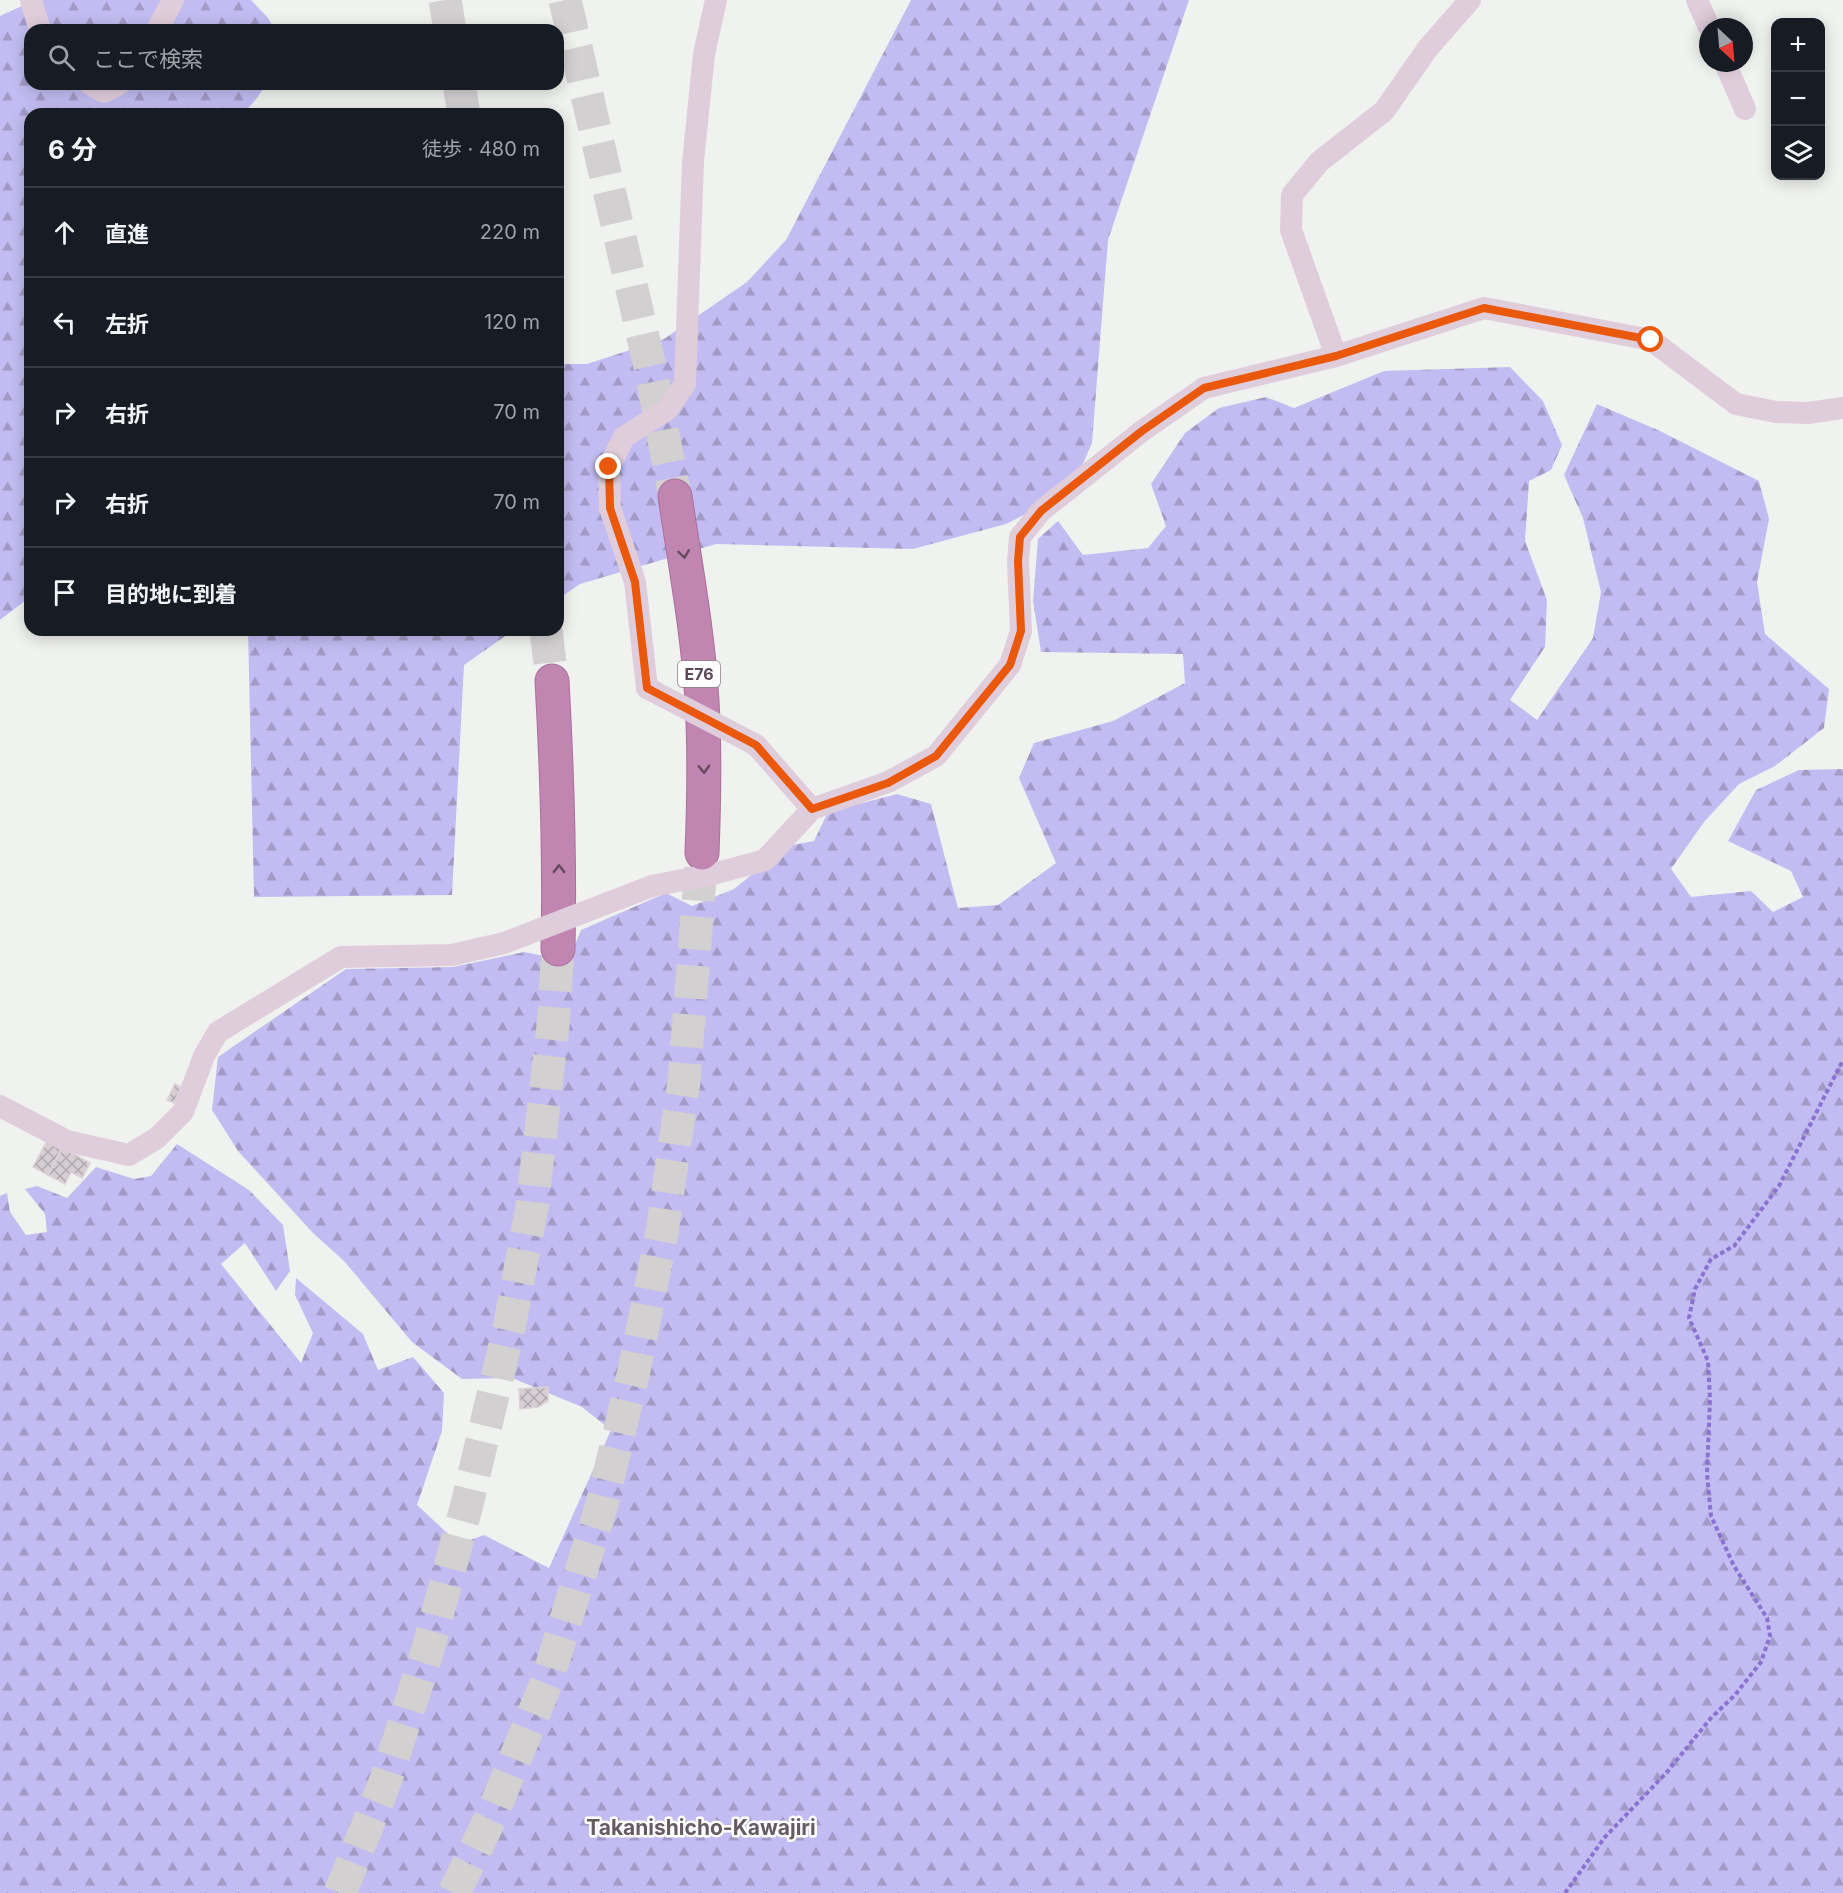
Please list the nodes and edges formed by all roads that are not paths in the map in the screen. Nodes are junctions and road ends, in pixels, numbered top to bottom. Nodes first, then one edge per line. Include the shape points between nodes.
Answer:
1 (31, 0) edge
2 (173, 0) edge
3 (716, 0) edge
4 (1470, 0) edge
5 (1697, 0) edge
6 (1705, 18) edge
7 (37, 24) edge
8 (160, 24) edge
9 (1729, 72) edge
10 (1745, 109) dead end
11 (1336, 356) junction
12 (1843, 408) edge
13 (675, 496) tunnel mouth
14 (552, 681) tunnel mouth
15 (812, 809) junction
16 (702, 852) tunnel mouth
17 (558, 949) tunnel mouth
18 (0, 1106) edge

1 - 7 street
2 - 8 street
3 - 15 street, bridge via 704,54 693,162 685,384 667,410 624,437 609,467 610,508 635,582 647,688 756,745
4 - 11 street via 1428,48 1384,111 1319,162 1292,195 1292,230
5 - 6 street
9 - 10 street
11 - 12 street via 1484,308 1651,340 1736,404 1786,413
11 - 15 street via 1204,388 1142,431 1041,511 1020,537 1021,631 1010,665 936,756 888,783
13 -> 16 highway, E76 via 702,700
17 -> 14 highway via 560,875
15 - 18 street, bridge via 765,860 652,886 504,943 452,956 341,957 218,1032 204,1056 183,1112 157,1138 129,1155 67,1141

